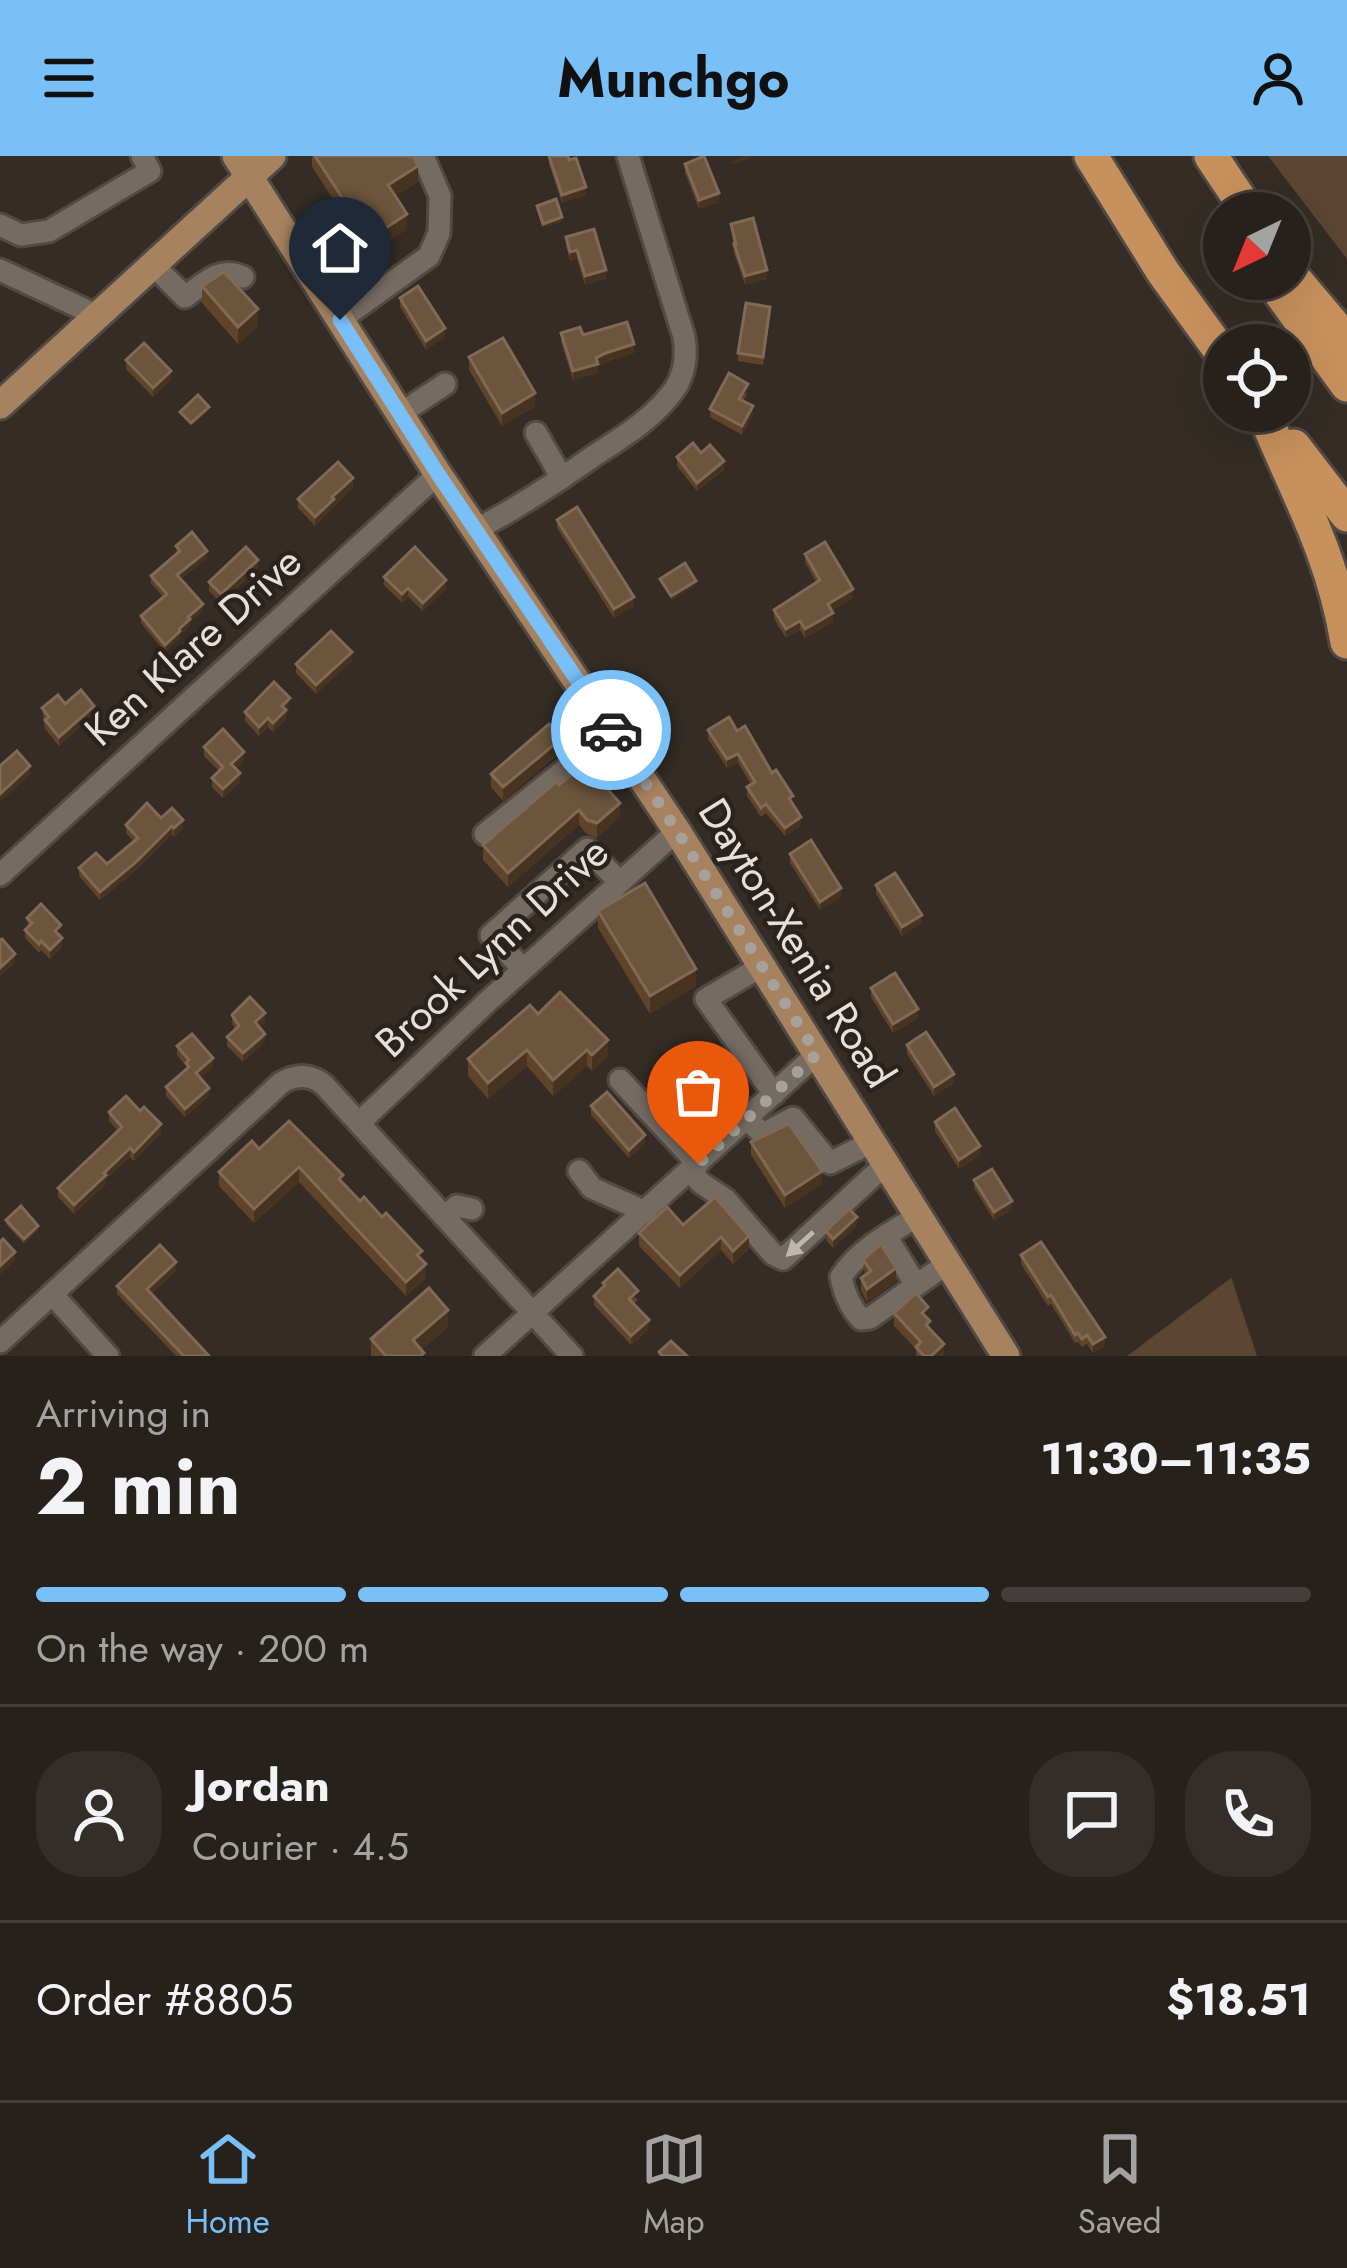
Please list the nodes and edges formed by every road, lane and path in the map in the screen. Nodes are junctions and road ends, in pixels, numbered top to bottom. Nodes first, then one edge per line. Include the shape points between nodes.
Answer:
1 (142, 156) edge
2 (272, 156) edge
3 (423, 156) edge
4 (628, 156) edge
5 (1090, 156) edge
6 (1111, 156) edge
7 (1188, 156) edge
8 (1210, 156) edge
9 (242, 166) edge
10 (1211, 192) edge
11 (1235, 192) edge
12 (0, 225) edge
13 (152, 264) junction
14 (0, 270) edge
15 (243, 277) dead end
16 (1311, 298) edge
17 (1285, 300) edge
18 (96, 315) junction
19 (340, 320) junction
20 (1221, 324) edge
21 (1203, 327) edge
22 (1347, 341) edge
23 (445, 384) dead end
24 (1347, 386) edge
25 (0, 405) edge
26 (400, 414) junction
27 (1274, 432) edge
28 (1282, 432) edge
29 (1302, 432) edge
30 (536, 433) dead end
31 (438, 474) junction
32 (562, 478) junction
33 (1347, 491) edge
34 (1347, 515) edge
35 (477, 529) junction
36 (1347, 642) edge
37 (612, 732) junction
38 (677, 831) junction
39 (485, 834) dead end
40 (0, 875) edge
41 (620, 882) junction
42 (762, 966) junction
43 (523, 969) junction
44 (817, 1054) junction
45 (620, 1081) dead end
46 (774, 1094) junction
47 (747, 1119) junction
48 (360, 1122) junction
49 (879, 1153) junction
50 (694, 1168) junction
51 (579, 1171) dead end
52 (472, 1208) dead end
53 (646, 1212) junction
54 (918, 1216) junction
55 (445, 1217) junction
56 (886, 1236) junction
57 (948, 1263) junction
58 (916, 1285) junction
59 (52, 1294) junction
60 (532, 1313) junction
61 (0, 1342) edge
62 (108, 1356) edge
63 (485, 1356) edge
64 (572, 1356) edge
65 (1006, 1356) edge

1 - 12 street via 150,171 49,231 21,235
2 - 9 main road
3 - 19 street via 440,196 429,256
4 - 32 street via 684,337 684,366 643,422
5 - 21 highway
6 - 20 highway
7 - 10 highway
8 - 11 highway
9 - 13 main road
9 - 19 main road, Dayton-Xenia Road
13 - 15 street via 185,297 220,272
13 - 18 main road
14 - 18 street
16 - 22 highway
17 - 24 highway
18 - 25 main road
19 - 26 main road, Dayton-Xenia Road
23 - 26 street
26 - 31 main road, Dayton-Xenia Road
27 - 36 highway via 1331,569
28 - 34 highway
29 - 33 highway
30 - 32 street
31 - 35 main road, Dayton-Xenia Road
31 - 40 street, Ken Klare Drive
32 - 35 street
35 - 37 main road, Dayton-Xenia Road
37 - 38 main road, Dayton-Xenia Road
37 - 39 street
38 - 41 street, Brook Lynn Drive
38 - 42 main road, Dayton-Xenia Road
41 - 43 street, Brook Lynn Drive
41 - 43 street via 587,849 555,877 491,935
42 - 44 main road, Dayton-Xenia Road
42 - 46 street via 706,999
43 - 48 street, Brook Lynn Drive
44 - 46 street
44 - 49 main road, Dayton-Xenia Road
45 - 50 street
46 - 47 street
47 - 49 street via 764,1134 793,1118 830,1163
47 - 50 street
48 - 55 street
48 - 59 street via 318,1080 281,1083
49 -> 50 street via 783,1259 700,1184
49 - 54 main road, Dayton-Xenia Road
50 - 53 street
51 - 53 street via 592,1188
52 - 55 street via 457,1206
53 - 60 street
54 - 56 street
54 - 57 main road, Dayton-Xenia Road
55 - 60 street
56 - 58 street
56 - 58 street via 841,1277 854,1311 870,1318
57 - 58 street
57 - 65 main road, Dayton-Xenia Road
59 - 61 street
59 - 62 street
60 - 63 street
60 - 64 street

